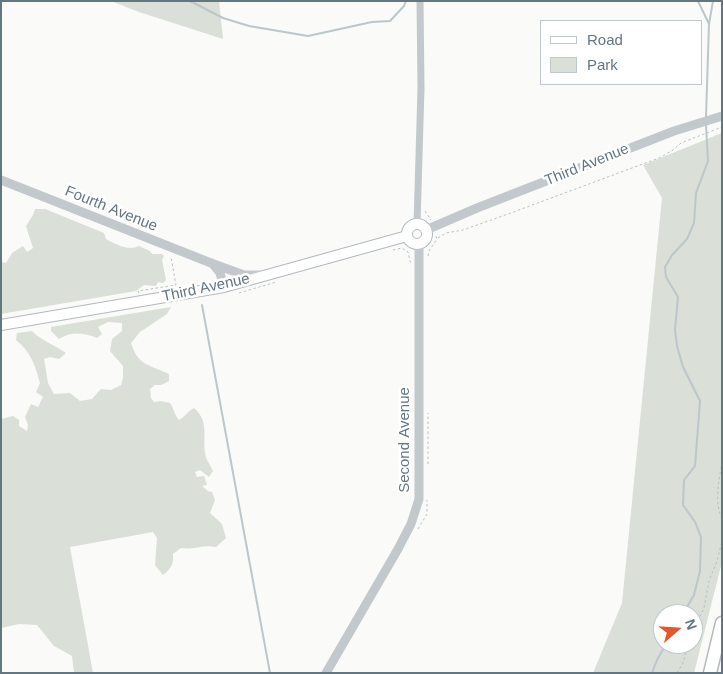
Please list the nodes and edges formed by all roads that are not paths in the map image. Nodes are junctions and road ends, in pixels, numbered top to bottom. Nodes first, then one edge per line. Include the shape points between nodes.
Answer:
1 (420, 3) edge
2 (722, 116) edge
3 (1, 180) edge
4 (416, 224) junction
5 (426, 230) junction
6 (408, 236) junction
7 (419, 244) junction
8 (212, 263) junction
9 (262, 276) junction
10 (224, 287) junction
11 (1, 325) edge
12 (722, 623) edge
13 (326, 673) edge
14 (710, 673) edge

1 - 4 street via 421,88
2 - 5 street, Third Avenue via 674,131
3 - 8 street, Fourth Avenue
4 - 5 main road via 421,224
4 - 6 main road via 410,227
5 - 7 main road via 426,238
6 - 7 main road
6 - 9 main road, Third Avenue
7 - 13 street, Second Avenue via 419,500 398,549
8 - 9 street, Fourth Avenue via 244,275
8 - 10 street via 220,273
9 - 10 main road, Third Avenue
10 - 11 main road, Third Avenue
12 - 14 highway

